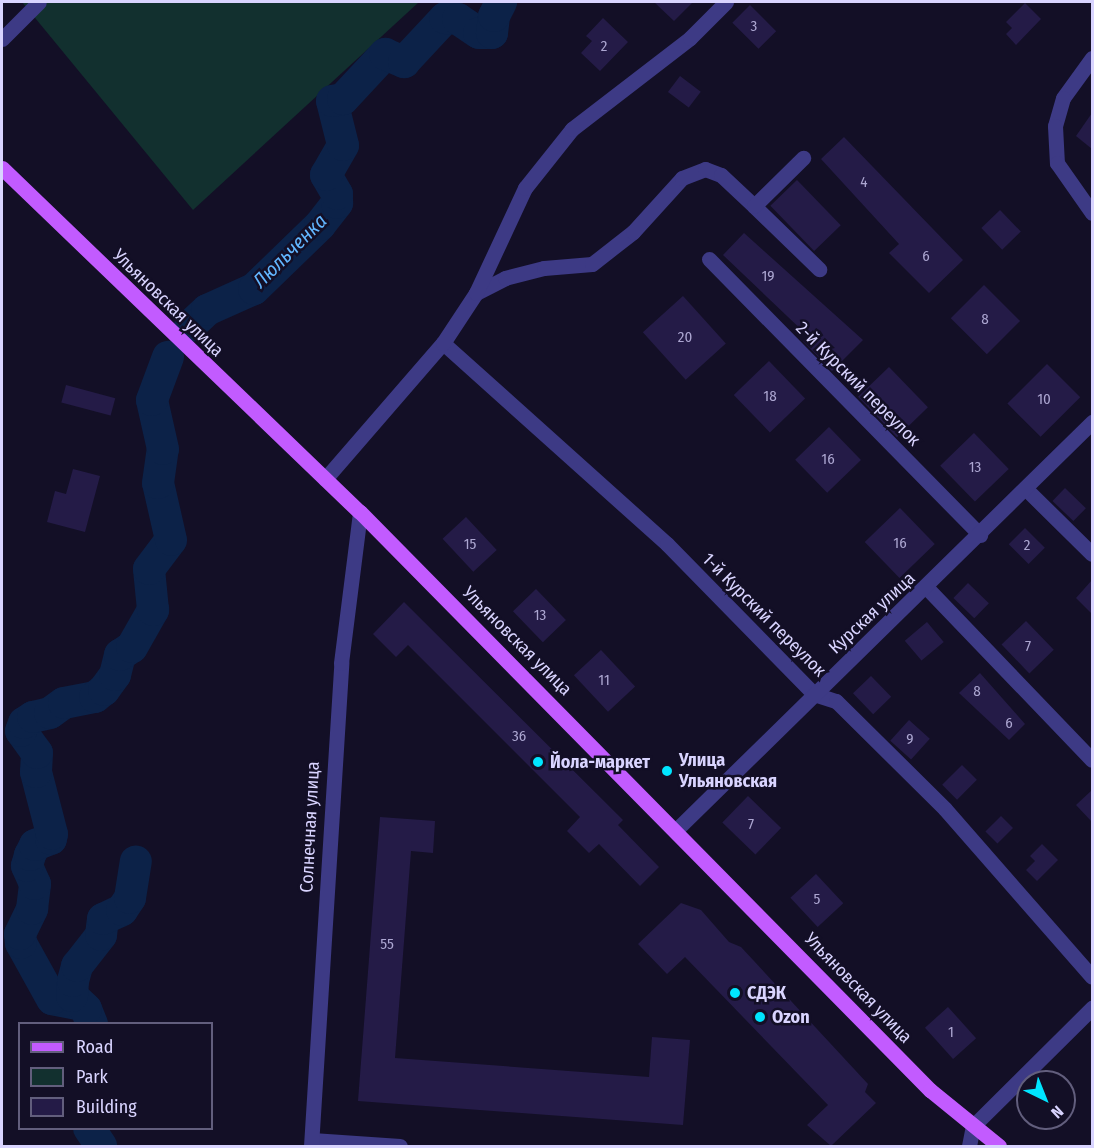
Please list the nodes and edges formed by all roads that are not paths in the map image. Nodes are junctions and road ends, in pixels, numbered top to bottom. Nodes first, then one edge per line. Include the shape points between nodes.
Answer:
1 (39, 2) edge
2 (726, 2) edge
3 (2, 39) edge
4 (1092, 58) edge
5 (803, 158) dead end
6 (2, 168) edge
7 (754, 206) junction
8 (1092, 213) edge
9 (709, 259) dead end
10 (819, 269) dead end
11 (476, 293) junction
12 (443, 343) junction
13 (1092, 422) edge
14 (325, 479) junction
15 (1027, 490) junction
16 (360, 512) junction
17 (980, 536) junction
18 (1092, 554) edge
19 (927, 588) junction
20 (814, 694) junction
21 (1092, 760) edge
22 (676, 830) junction
23 (1092, 976) edge
24 (1092, 1008) edge
25 (973, 1126) junction
26 (311, 1143) edge
27 (400, 1146) edge
28 (969, 1146) edge
29 (999, 1146) edge

1 - 3 street
2 - 11 street via 690,39 572,129 525,188
4 - 8 street via 1063,98 1055,126 1057,163
5 - 7 street
6 - 14 main road, Ульяновская улица
7 - 10 street
7 - 11 street via 721,174 705,169 682,178 633,232 592,264 544,268 505,278
9 - 17 street, 2-й Курский переулок
11 - 12 street
12 - 14 street via 398,400
12 - 20 street, 1-й Курский переулок via 667,544
13 - 15 street, Курская улица
14 - 16 main road, Ульяновская улица
15 - 17 street, Курская улица
15 - 18 street
16 - 22 main road, Ульяновская улица
16 - 26 street, Солнечная улица via 341,663
17 - 19 street, Курская улица
19 - 20 street, Курская улица
19 - 21 street
20 - 22 street, Курская улица
20 - 23 street, 1-й Курский переулок via 836,701 945,809
22 - 25 main road, Ульяновская улица via 930,1090
24 - 25 street
25 - 28 street
25 - 29 main road, Ульяновская улица
26 - 27 street

